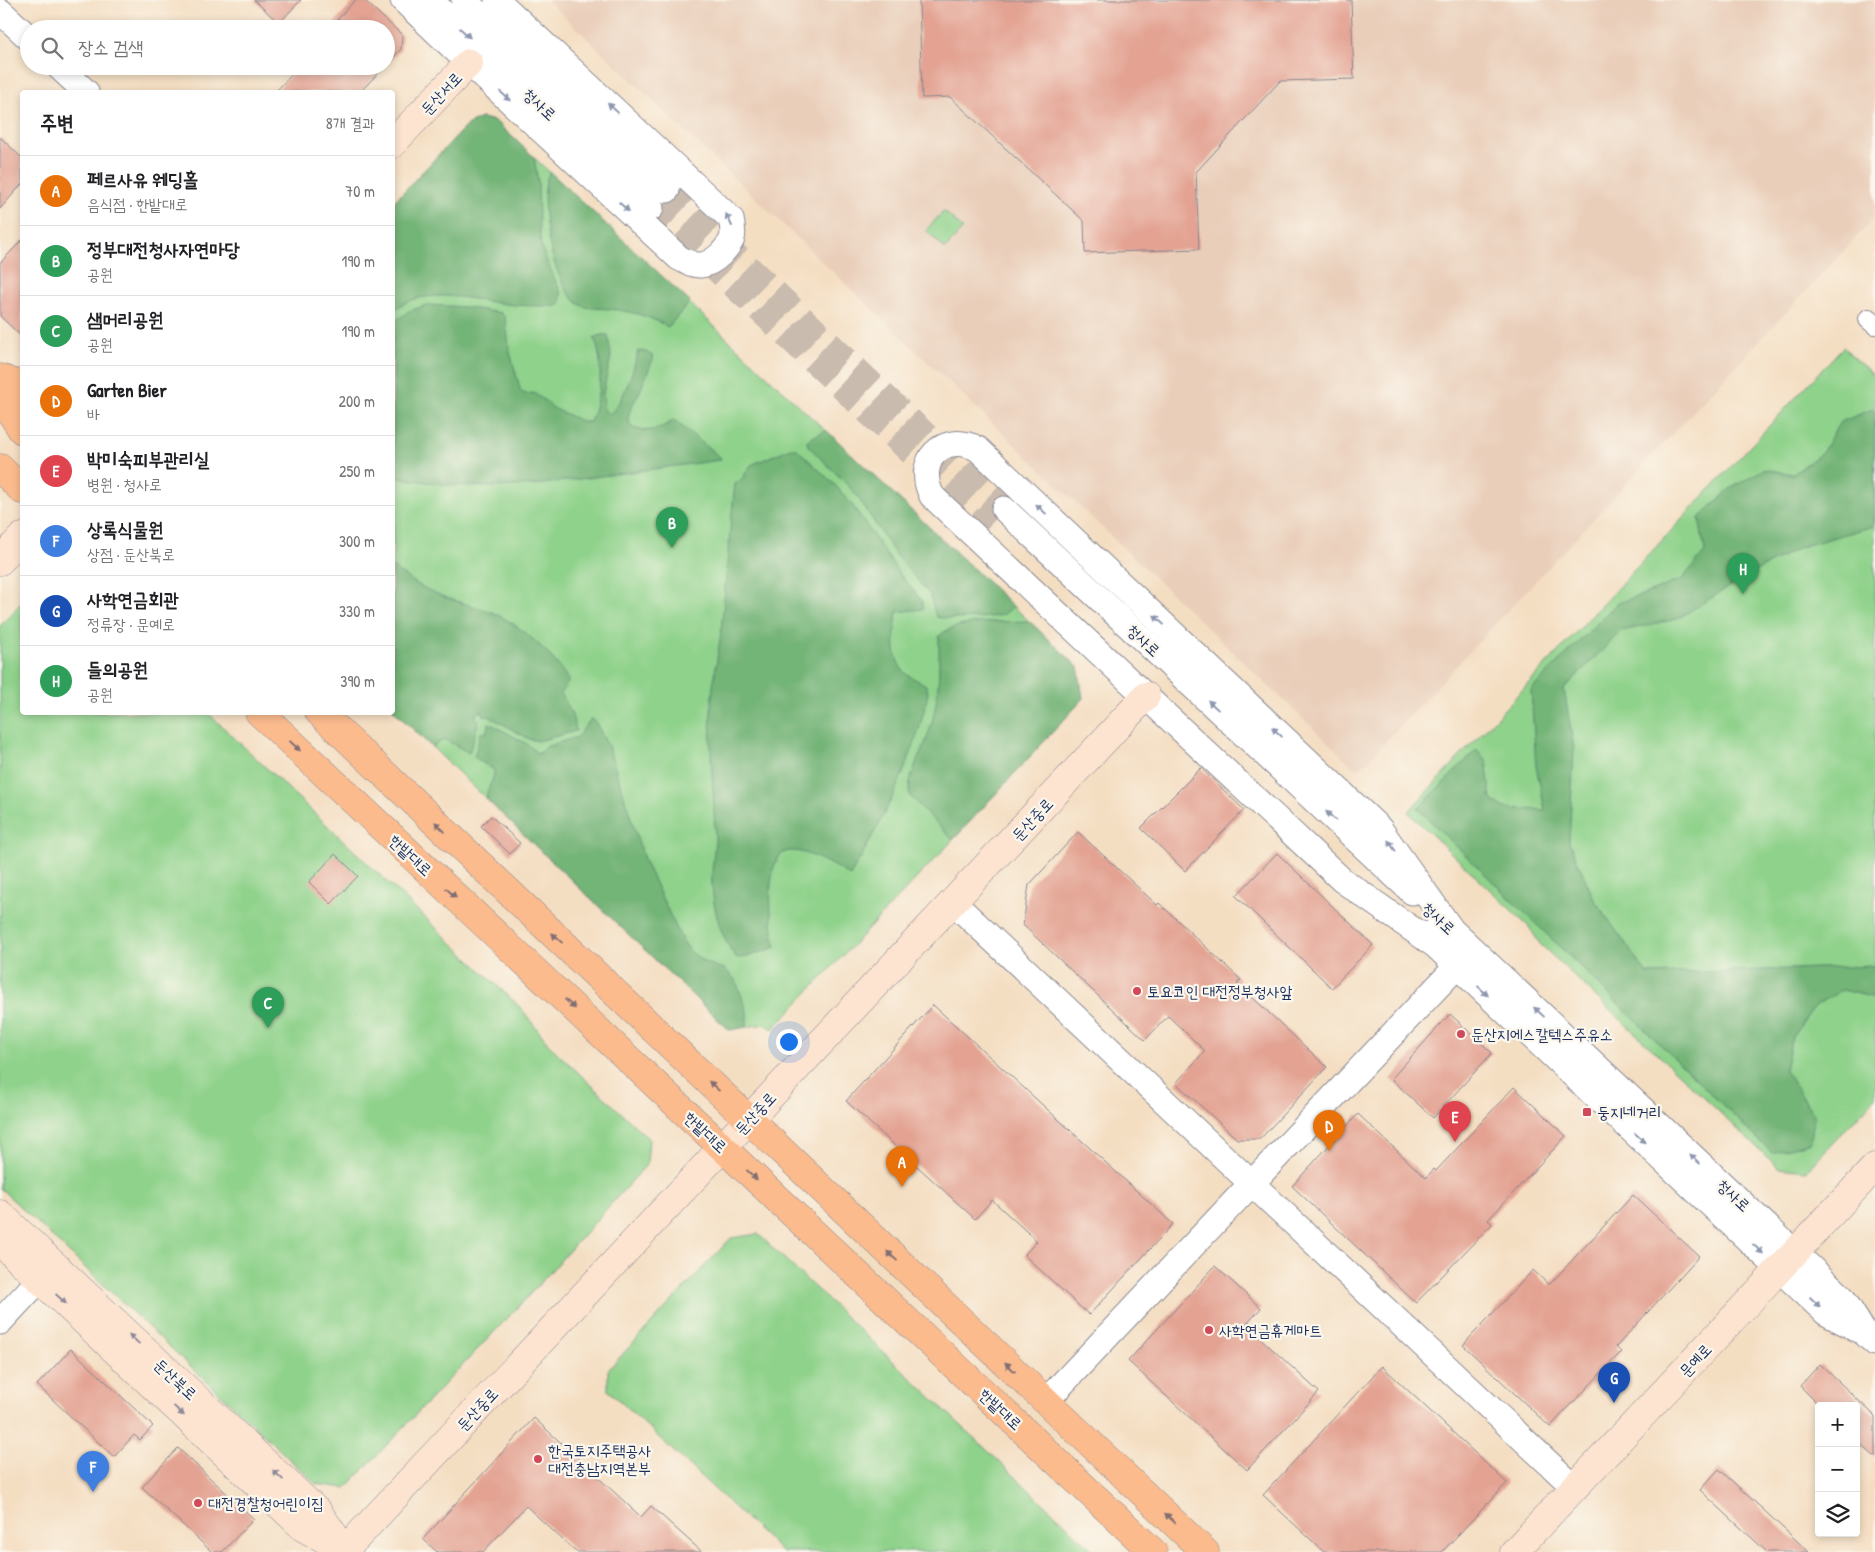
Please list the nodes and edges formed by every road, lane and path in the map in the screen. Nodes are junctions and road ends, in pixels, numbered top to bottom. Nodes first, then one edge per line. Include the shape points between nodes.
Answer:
1 (404, 0) edge
2 (430, 0) edge
3 (464, 0) edge
4 (497, 0) edge
5 (0, 12) edge
6 (20, 30) edge
7 (469, 63) junction
8 (68, 75) edge
9 (84, 90) edge
10 (395, 141) edge
11 (0, 378) edge
12 (20, 386) edge
13 (0, 396) edge
14 (0, 414) edge
15 (20, 427) edge
16 (20, 429) edge
17 (1, 470) edge
18 (20, 488) edge
19 (997, 517) tunnel mouth
20 (20, 539) edge
21 (0, 561) edge
22 (1146, 696) junction
23 (262, 715) edge
24 (322, 715) edge
25 (954, 903) junction
26 (1443, 937) junction
27 (1457, 966) junction
28 (749, 1120) junction
29 (722, 1148) junction
30 (1875, 1167) edge
31 (1252, 1183) junction
32 (0, 1214) edge
33 (0, 1242) edge
34 (1787, 1261) junction
35 (47, 1272) junction
36 (0, 1322) edge
37 (1870, 1338) edge
38 (1046, 1401) junction
39 (1575, 1488) junction
40 (344, 1551) edge
41 (1153, 1552) edge
42 (1205, 1552) edge
43 (1514, 1552) edge

1 - 7 street
2 -> 3 street, 청사로 via 659,199
7 -> 4 street via 679,258 689,264 711,264 732,241 734,230 724,211
5 - 6 street
7 - 10 main road, 둔산서로
8 - 9 street
11 - 12 main road
13 - 15 main road
14 - 16 main road
17 - 18 main road
19 - 26 street, 청사로
20 - 21 main road
22 - 25 main road, 둔산중로
22 - 26 street via 1342,880
26 -> 22 street via 1380,829 986,456 969,444 953,444 939,449 931,457 925,477 932,496
23 -> 29 main road, 한밭대로
28 -> 24 main road
25 - 28 main road, 둔산중로
25 - 31 street
26 - 27 street, 청사로
34 -> 26 street, 청사로
27 - 31 street
27 -> 34 street, 청사로
28 - 29 main road, 둔산중로
38 -> 28 main road
29 - 40 main road, 둔산중로
29 -> 41 main road, 한밭대로
30 - 34 main road, 문예로
31 - 38 street
31 - 39 street
32 - 35 main road, 둔산북로
33 - 35 main road, 둔산북로
34 - 37 street, 청사로 via 1826,1313
34 - 39 main road, 문예로
35 - 36 street
35 - 40 main road, 둔산북로 via 318,1512
42 -> 38 main road
39 - 43 main road, 문예로

